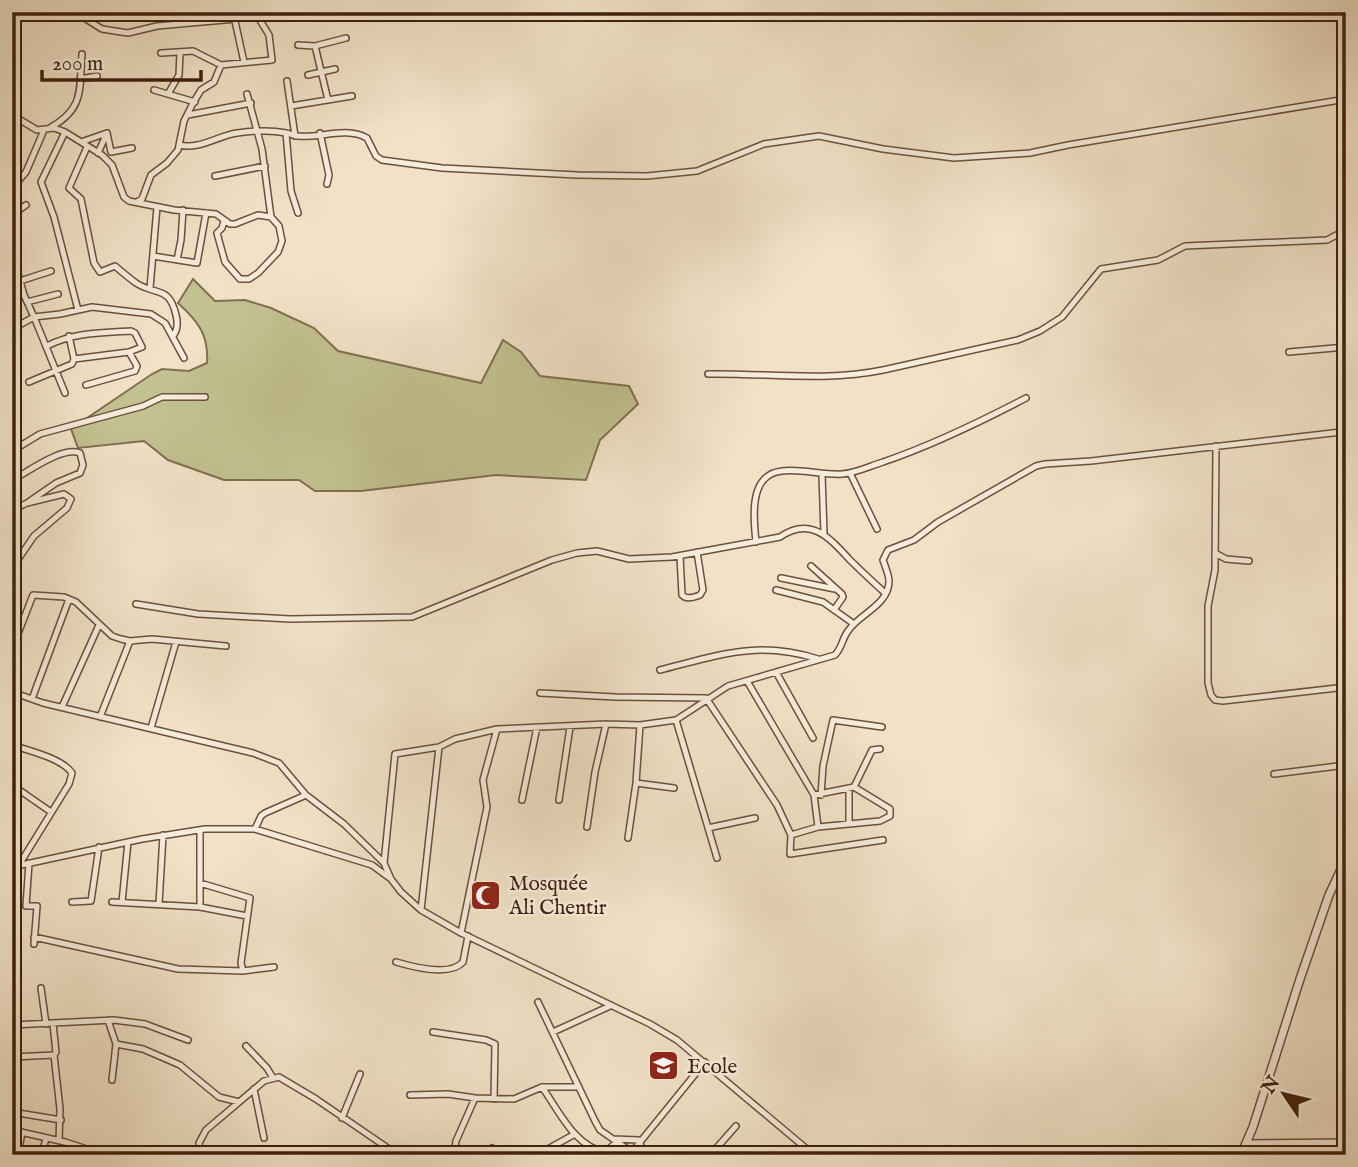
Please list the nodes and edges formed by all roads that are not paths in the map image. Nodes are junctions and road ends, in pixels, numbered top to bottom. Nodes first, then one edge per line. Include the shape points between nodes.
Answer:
1 (75, 12) edge
2 (233, 12) edge
3 (255, 12) edge
4 (236, 19) junction
5 (346, 38) dead end
6 (298, 45) dead end
7 (315, 46) junction
8 (180, 52) junction
9 (161, 53) dead end
10 (82, 54) dead end
11 (244, 62) junction
12 (221, 65) junction
13 (335, 69) dead end
14 (321, 72) junction
15 (307, 75) dead end
16 (97, 76) dead end
17 (80, 79) junction
18 (288, 81) dead end
19 (153, 90) dead end
20 (168, 94) junction
21 (247, 94) dead end
22 (352, 96) dead end
23 (1346, 99) edge
24 (328, 100) junction
25 (195, 102) junction
26 (251, 103) junction
27 (291, 106) junction
28 (12, 115) edge
29 (188, 115) junction
30 (46, 130) junction
31 (257, 131) junction
32 (65, 132) junction
33 (107, 133) junction
34 (286, 133) junction
35 (320, 133) junction
36 (295, 136) junction
37 (84, 144) junction
38 (179, 145) junction
39 (132, 148) dead end
40 (111, 152) junction
41 (98, 153) junction
42 (104, 157) junction
43 (265, 166) junction
44 (215, 176) dead end
45 (327, 184) dead end
46 (15, 185) dead end
47 (137, 202) junction
48 (26, 205) dead end
49 (156, 206) junction
50 (183, 209) junction
51 (205, 213) junction
52 (298, 213) dead end
53 (12, 215) edge
54 (271, 217) junction
55 (224, 221) junction
56 (1346, 230) edge
57 (12, 252) edge
58 (153, 256) junction
59 (177, 260) junction
60 (51, 271) dead end
61 (20, 281) junction
62 (150, 288) junction
63 (58, 294) dead end
64 (27, 302) junction
65 (78, 310) junction
66 (34, 317) junction
67 (12, 329) edge
68 (69, 336) junction
69 (173, 336) junction
70 (47, 346) junction
71 (1346, 347) edge
72 (129, 352) junction
73 (1289, 352) dead end
74 (1346, 354) edge
75 (184, 358) dead end
76 (74, 359) junction
77 (56, 370) junction
78 (708, 374) dead end
79 (29, 382) dead end
80 (86, 385) dead end
81 (65, 393) dead end
82 (205, 397) dead end
83 (1026, 398) dead end
84 (1341, 432) junction
85 (1216, 446) junction
86 (12, 451) edge
87 (1346, 461) edge
88 (850, 473) junction
89 (822, 475) junction
90 (12, 480) edge
91 (27, 503) junction
92 (12, 510) edge
93 (877, 528) dead end
94 (824, 533) junction
95 (756, 542) junction
96 (698, 552) junction
97 (1215, 553) junction
98 (680, 556) junction
99 (1249, 561) dead end
100 (811, 566) dead end
101 (12, 568) edge
102 (781, 578) dead end
103 (776, 590) dead end
104 (838, 590) junction
105 (885, 593) junction
106 (69, 599) junction
107 (136, 604) dead end
108 (834, 610) junction
109 (854, 624) junction
110 (99, 625) junction
111 (130, 641) junction
112 (176, 642) junction
113 (226, 646) dead end
114 (12, 649) edge
115 (820, 659) junction
116 (660, 670) dead end
117 (776, 672) junction
118 (747, 681) junction
119 (1346, 687) edge
120 (12, 692) edge
121 (540, 693) dead end
122 (706, 698) junction
123 (32, 699) junction
124 (62, 707) junction
125 (100, 717) junction
126 (676, 720) junction
127 (606, 724) junction
128 (640, 725) junction
129 (537, 727) junction
130 (570, 727) junction
131 (882, 727) dead end
132 (151, 728) junction
133 (497, 729) junction
134 (813, 738) dead end
135 (12, 745) edge
136 (439, 747) junction
137 (880, 749) dead end
138 (1346, 765) edge
139 (1274, 774) dead end
140 (636, 783) junction
141 (12, 785) edge
142 (852, 787) junction
143 (674, 788) dead end
144 (821, 794) junction
145 (306, 795) junction
146 (814, 795) junction
147 (522, 800) dead end
148 (559, 800) dead end
149 (51, 811) junction
150 (755, 818) dead end
151 (849, 824) junction
152 (587, 827) dead end
153 (818, 827) junction
154 (708, 828) junction
155 (254, 829) junction
156 (200, 830) junction
157 (163, 835) junction
158 (791, 835) junction
159 (628, 838) dead end
160 (883, 840) dead end
161 (128, 842) junction
162 (99, 847) junction
163 (717, 858) dead end
164 (1346, 859) edge
165 (29, 863) junction
166 (384, 863) junction
167 (16, 866) edge
168 (391, 878) junction
169 (200, 883) junction
170 (72, 902) dead end
171 (112, 902) dead end
172 (122, 902) junction
173 (159, 904) junction
174 (200, 907) junction
175 (421, 910) junction
176 (247, 916) junction
177 (465, 934) junction
178 (396, 962) dead end
179 (274, 967) dead end
180 (243, 971) junction
181 (41, 988) dead end
182 (538, 1002) dead end
183 (610, 1006) junction
184 (108, 1020) junction
185 (46, 1024) junction
186 (53, 1024) junction
187 (12, 1025) edge
188 (433, 1031) dead end
189 (553, 1032) junction
190 (188, 1040) dead end
191 (116, 1044) junction
192 (246, 1046) dead end
193 (54, 1055) junction
194 (12, 1057) edge
195 (705, 1062) junction
196 (360, 1074) dead end
197 (273, 1077) junction
198 (112, 1080) dead end
199 (542, 1087) junction
200 (579, 1087) junction
201 (254, 1089) junction
202 (410, 1095) dead end
203 (475, 1098) junction
204 (494, 1098) junction
205 (239, 1102) junction
206 (12, 1112) edge
207 (342, 1118) junction
208 (61, 1120) junction
209 (736, 1126) dead end
210 (12, 1130) edge
211 (22, 1132) junction
212 (575, 1134) junction
213 (46, 1138) junction
214 (264, 1138) dead end
215 (615, 1140) junction
216 (59, 1141) junction
217 (640, 1142) junction
218 (1246, 1144) junction
219 (1344, 1144) edge
220 (79, 1147) junction
221 (492, 1148) dead end
222 (634, 1153) edge
223 (18, 1155) edge
224 (42, 1155) edge
225 (77, 1155) edge
226 (105, 1155) edge
227 (200, 1155) edge
228 (398, 1155) edge
229 (454, 1155) edge
230 (489, 1155) edge
231 (537, 1155) edge
232 (644, 1155) edge
233 (706, 1155) edge
234 (814, 1155) edge
235 (1241, 1155) edge

1 - 4 street via 102,29 128,33
2 - 4 street
3 - 11 street via 269,35 273,59
4 - 11 street
5 - 7 street
6 - 7 street
7 - 14 street
8 - 9 street
8 - 12 street via 192,51
8 - 20 street via 179,75
10 - 17 street
11 - 12 street
12 - 25 street via 214,82 201,90
13 - 14 street
14 - 15 street
14 - 24 street
16 - 17 street
17 - 30 street via 77,102 67,118
18 - 27 street
19 - 20 street
20 - 25 street
21 - 26 street
22 - 24 street
23 - 35 street via 983,157 883,149 819,135 764,144 697,171 669,175 421,166 380,159 362,135
24 - 27 street
25 - 29 street
26 - 29 street
26 - 31 street
27 - 36 street
28 - 30 street via 34,129
29 - 38 street
30 - 32 street
30 - 46 street
31 - 34 street
31 - 38 street via 198,146
31 - 43 street
32 - 37 street
32 - 65 street via 41,182
33 - 37 street
33 - 40 street
33 - 41 street
34 - 36 street
34 - 52 street via 291,191
35 - 36 street
35 - 45 street
37 - 41 street
37 - 62 street via 87,147 69,188 81,199 94,263 100,272 115,266
38 - 47 street via 173,158 149,177
39 - 40 street
40 - 42 street
41 - 42 street
42 - 47 street via 112,165 124,198
43 - 44 street
43 - 54 street
47 - 49 street
48 - 53 street
49 - 50 street
49 - 58 street
50 - 51 street
50 - 59 street
51 - 55 street
51 - 59 street via 197,263
54 - 55 street via 258,215 235,224
54 - 55 street via 279,226 281,247 258,272 243,279 225,262 217,239
56 - 78 street via 1327,240 1185,246 1158,260 1101,269 1062,317 1017,340 861,374
57 - 61 street
58 - 59 street
58 - 62 street
60 - 61 street
61 - 64 street
62 - 69 street via 172,301 178,324
63 - 64 street
64 - 66 street
65 - 66 street
65 - 69 street via 92,307 151,314 163,320
66 - 67 street
66 - 70 street
68 - 70 street
68 - 72 street via 131,331 142,347
68 - 76 street
69 - 75 street
70 - 77 street
71 - 73 street
72 - 76 street
72 - 80 street via 135,371
74 - 84 street
76 - 77 street
77 - 79 street
77 - 81 street
82 - 86 street via 162,397 40,434
83 - 88 street via 947,436
84 - 85 street
84 - 87 street
85 - 97 street
85 - 105 street via 1036,466 914,540 888,550 883,560 889,582
88 - 89 street
88 - 93 street
89 - 94 street
89 - 95 street via 793,471 769,475 760,484
90 - 91 street via 60,454 80,453 80,473
91 - 92 street
91 - 101 street via 64,494 71,499 67,508 34,536
94 - 95 street via 802,528
94 - 105 street
95 - 96 street
96 - 98 street
96 - 98 street via 703,590 695,597 682,596
97 - 99 street
97 - 119 street via 1208,606 1211,695 1223,701
98 - 107 street via 629,559 597,551 578,553 412,617 290,619 198,614
100 - 104 street
102 - 104 street
103 - 108 street via 823,602
104 - 108 street via 843,597
105 - 109 street
106 - 110 street
106 - 114 street via 33,594
106 - 123 street
108 - 109 street
109 - 115 street via 839,651
110 - 111 street via 112,636
110 - 124 street
111 - 112 street
111 - 125 street
112 - 113 street
112 - 132 street
115 - 116 street via 760,649
115 - 117 street
117 - 118 street
117 - 134 street
118 - 122 street
118 - 146 street
120 - 123 street
121 - 122 street
122 - 126 street
122 - 158 street via 777,805
123 - 124 street
124 - 125 street
125 - 132 street
126 - 128 street
126 - 154 street
127 - 128 street
127 - 130 street
127 - 152 street
128 - 140 street
129 - 130 street
129 - 133 street
129 - 147 street
130 - 148 street
131 - 144 street via 833,720
132 - 145 street via 279,763
133 - 136 street
133 - 177 street via 483,779 487,807
135 - 149 street via 71,770 69,784
136 - 166 street via 395,754
136 - 175 street
137 - 142 street via 872,750
138 - 139 street
140 - 143 street
140 - 159 street
141 - 149 street
142 - 144 street
142 - 151 street
142 - 151 street via 891,812 887,819
144 - 146 street
145 - 155 street via 261,816
145 - 166 street
146 - 153 street
149 - 167 street via 33,846
150 - 154 street
151 - 153 street
153 - 158 street
154 - 163 street
155 - 156 street
155 - 168 street via 365,862
156 - 157 street
156 - 169 street
157 - 161 street
157 - 173 street
158 - 160 street via 790,854
161 - 162 street
161 - 172 street
162 - 165 street
162 - 170 street via 91,901
164 - 218 street via 1315,934
165 - 167 street
165 - 180 street via 26,906 37,906 34,941 178,968
166 - 168 street
168 - 175 street
169 - 174 street
169 - 176 street via 250,898
171 - 172 street
172 - 173 street
173 - 174 street
174 - 176 street
175 - 177 street
176 - 180 street
177 - 178 street via 463,962 454,969
177 - 183 street
179 - 180 street
181 - 185 street
182 - 189 street
183 - 189 street
183 - 195 street via 677,1040
184 - 186 street
184 - 190 street via 145,1024
184 - 191 street
185 - 186 street
185 - 187 street
186 - 193 street
188 - 204 street via 495,1044
189 - 200 street
191 - 198 street
191 - 205 street via 143,1049 180,1065 219,1097
192 - 197 street
193 - 194 street
193 - 208 street
195 - 217 street
195 - 234 street
196 - 207 street
197 - 201 street
197 - 207 street
199 - 200 street
199 - 204 street via 514,1098
199 - 212 street
200 - 215 street via 600,1130
201 - 205 street
201 - 214 street
202 - 203 street
203 - 204 street
203 - 229 street
205 - 227 street via 206,1130 199,1143
206 - 208 street
207 - 228 street
208 - 216 street
209 - 233 street
210 - 211 street
211 - 213 street
211 - 223 street
212 - 215 street via 592,1150 605,1152
212 - 231 street
213 - 216 street
213 - 224 street
215 - 217 street via 635,1138
215 - 222 street
216 - 220 street
217 - 222 street
217 - 232 street
218 - 219 street
218 - 235 street
220 - 225 street
220 - 226 street
221 - 230 street

